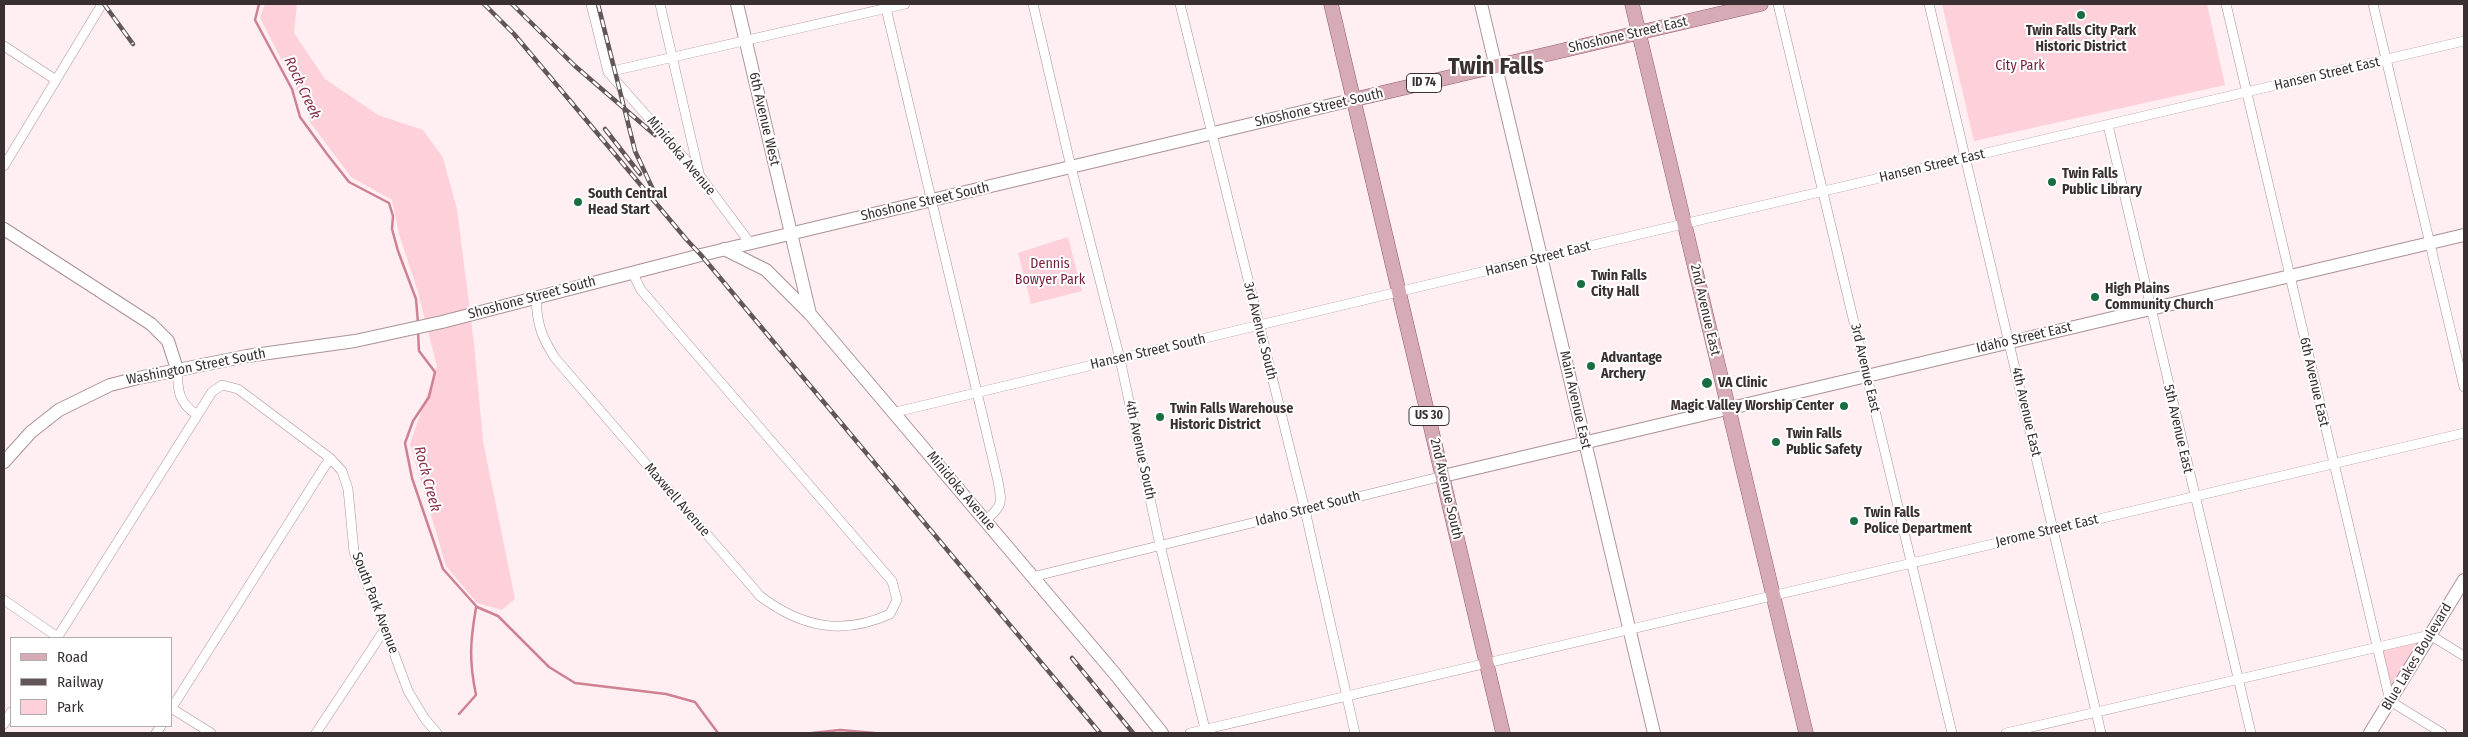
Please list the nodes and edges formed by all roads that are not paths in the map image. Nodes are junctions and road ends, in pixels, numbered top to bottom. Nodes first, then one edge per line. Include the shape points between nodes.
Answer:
1 (102, 4) edge
2 (591, 4) edge
3 (660, 4) edge
4 (737, 4) edge
5 (905, 4) edge
6 (1033, 4) edge
7 (1180, 4) edge
8 (1331, 4) edge
9 (1481, 4) edge
10 (1632, 4) edge
11 (1761, 4) edge
12 (1778, 4) edge
13 (1929, 4) edge
14 (2226, 4) edge
15 (2373, 4) edge
16 (886, 6) edge
17 (1639, 32) junction
18 (746, 40) junction
19 (2464, 41) edge
20 (4, 46) edge
21 (673, 57) junction
22 (2386, 60) junction
23 (1496, 66) junction
24 (608, 72) junction
25 (56, 80) junction
26 (2247, 92) junction
27 (1352, 100) junction
28 (2108, 125) junction
29 (1212, 133) junction
30 (1966, 158) junction
31 (4, 166) edge
32 (1071, 167) junction
33 (700, 176) junction
34 (1823, 191) junction
35 (931, 200) junction
36 (1684, 224) junction
37 (4, 229) edge
38 (790, 233) junction
39 (2464, 235) edge
40 (2430, 242) junction
41 (750, 243) junction
42 (724, 249) junction
43 (1542, 258) junction
44 (632, 272) junction
45 (2289, 275) junction
46 (1401, 292) junction
47 (532, 298) junction
48 (2149, 309) junction
49 (810, 314) junction
50 (1258, 326) junction
51 (355, 341) joint
52 (2009, 342) junction
53 (1120, 359) junction
54 (177, 369) junction
55 (1867, 375) junction
56 (2464, 387) edge
57 (977, 393) junction
58 (1728, 408) junction
59 (896, 412) junction
60 (197, 415) junction
61 (2464, 433) edge
62 (1584, 442) junction
63 (330, 458) junction
64 (4, 462) edge
65 (2334, 464) junction
66 (1442, 476) junction
67 (2194, 497) junction
68 (1305, 510) junction
69 (986, 520) junction
70 (2054, 530) junction
71 (1160, 545) junction
72 (1912, 563) junction
73 (1032, 577) junction
74 (2464, 580) edge
75 (1773, 596) junction
76 (4, 600) edge
77 (1630, 628) junction
78 (385, 629) junction
79 (2430, 635) junction
80 (57, 637) edge
81 (59, 637) edge
82 (2378, 647) junction
83 (2464, 656) edge
84 (1487, 663) junction
85 (2238, 680) junction
86 (1347, 696) junction
87 (2390, 701) junction
88 (172, 706) edge
89 (172, 709) edge
90 (2097, 712) junction
91 (1205, 732) edge
92 (211, 733) edge
93 (316, 733) edge
94 (438, 733) edge
95 (1162, 733) edge
96 (1190, 733) edge
97 (1355, 733) edge
98 (1503, 733) edge
99 (1654, 733) edge
100 (1806, 733) edge
101 (1952, 733) edge
102 (2006, 733) edge
103 (2101, 733) edge
104 (2251, 733) edge
105 (2370, 733) edge
106 (2442, 733) edge

1 - 25 street
2 - 24 street
3 - 21 street
4 - 18 street, 6th Avenue West
5 - 16 street
6 - 32 street, 4th Avenue South
7 - 29 street, 3rd Avenue South
8 - 27 main road, US 30
9 - 23 street, Main Avenue East
10 - 17 main road, 2nd Avenue East
11 - 17 main road, Shoshone Street East
12 - 34 street, 3rd Avenue East
13 - 30 street, 4th Avenue East
14 - 26 street, 6th Avenue East
15 - 22 street
16 - 18 street
16 - 35 street
17 - 23 main road, Shoshone Street East / ID 74
17 - 36 main road, 2nd Avenue East
18 - 21 street
18 - 38 street, 6th Avenue West
19 - 22 street, Hansen Street East
20 - 25 street
21 - 24 street
21 - 33 street
22 - 26 street, Hansen Street East
22 - 40 street
23 - 27 main road, Shoshone Street South / ID 74
23 - 43 street, Main Avenue East
24 - 33 street, Minidoka Avenue
25 - 31 street
26 - 28 street, Hansen Street East
26 - 45 street, 6th Avenue East
27 - 29 street, Shoshone Street South / ID 74
27 - 46 main road, 2nd Avenue South / US 30
28 - 30 street, Hansen Street East
28 - 48 street, 5th Avenue East
29 - 32 street, Shoshone Street South / ID 74
29 - 50 street, 3rd Avenue South
30 - 34 street, Hansen Street East
30 - 52 street, 4th Avenue East
32 - 35 street, Shoshone Street South / ID 74
32 - 53 street, 4th Avenue South
33 - 41 street, Minidoka Avenue
34 - 36 street, Hansen Street East
34 - 55 street, 3rd Avenue East
35 - 38 street, Shoshone Street South / ID 74
35 - 57 street
36 - 43 street, Hansen Street East
36 - 58 main road, 2nd Avenue East
37 - 54 street via 152,324 168,341
38 - 41 street, Shoshone Street South / ID 74
38 - 49 street, Minidoka Avenue
39 - 40 street, Idaho Street East
40 - 45 street, Idaho Street East
40 - 56 street
41 - 42 street, Shoshone Street South / ID 74
42 - 44 street, Shoshone Street South / ID 74
42 - 49 street via 766,270
43 - 46 street, Hansen Street East
43 - 62 street, Main Avenue East
44 - 47 street, Shoshone Street South / ID 74
44 - 47 street, Maxwell Avenue via 647,298 892,581 897,600 890,614 868,624 821,625 778,610 760,596 555,358 541,335
45 - 48 street, Idaho Street East
45 - 65 street, 6th Avenue East
46 - 50 street, Hansen Street South
46 - 66 main road, 2nd Avenue South / US 30
47 - 51 street, Shoshone Street South / ID 74
48 - 52 street, Idaho Street East
48 - 67 street, 5th Avenue East
49 - 59 street, Minidoka Avenue
50 - 53 street, Hansen Street South
50 - 68 street, 3rd Avenue South
51 - 54 street, Washington Street South / ID 74
52 - 55 street, Idaho Street East
52 - 70 street, 4th Avenue East
53 - 57 street, Hansen Street South
53 - 71 street, 4th Avenue South
54 - 60 street via 181,398 185,407
54 - 64 street, Washington Street South / ID 74 via 110,385 60,410 31,432
55 - 58 street, Idaho Street East
55 - 72 street, 3rd Avenue East
57 - 59 street, Hansen Street South
57 - 69 street via 1002,502
58 - 62 street, Idaho Street East
58 - 75 main road, 2nd Avenue East
59 - 69 street, Minidoka Avenue
60 - 63 street, South Park Avenue via 212,392 222,385 238,389
60 - 81 street
61 - 65 street, Jerome Street East
62 - 66 street, Idaho Street South
62 - 77 street, Main Avenue East
63 - 78 street, South Park Avenue via 342,471 348,490 354,552
63 - 88 street
65 - 67 street, Jerome Street East
65 - 82 street, 6th Avenue East
66 - 68 street, Idaho Street South
66 - 84 main road, 2nd Avenue South / US 30
67 - 70 street, Jerome Street East
67 - 85 street, 5th Avenue East
68 - 71 street, Idaho Street South
68 - 86 street, 3rd Avenue South
69 - 73 street, Minidoka Avenue
70 - 72 street, Jerome Street East
70 - 90 street, 4th Avenue East
71 - 73 street, Idaho Street South
71 - 91 street, 4th Avenue South
72 - 75 street, Jerome Street East
72 - 101 street, 3rd Avenue East
73 - 95 street, Minidoka Avenue
74 - 79 street, Blue Lakes Boulevard
75 - 77 street, Jerome Street East
75 - 100 main road, 2nd Avenue East
76 - 80 street
77 - 84 street, Jerome Street East
77 - 99 street, Main Avenue East
78 - 93 street
78 - 94 street, South Park Avenue via 408,691
79 - 82 street
79 - 83 street
79 - 87 street, Blue Lakes Boulevard
82 - 85 street
82 - 87 street, 6th Avenue East
84 - 86 street, Jerome Street East
84 - 98 main road, 2nd Avenue South / US 30
85 - 90 street
85 - 104 street, 5th Avenue East
86 - 91 street, Jerome Street East
86 - 97 street, 3rd Avenue South
87 - 105 street, Blue Lakes Boulevard
87 - 106 street
89 - 92 street
90 - 102 street
90 - 103 street, 4th Avenue East
91 - 96 street, Jerome Street East

